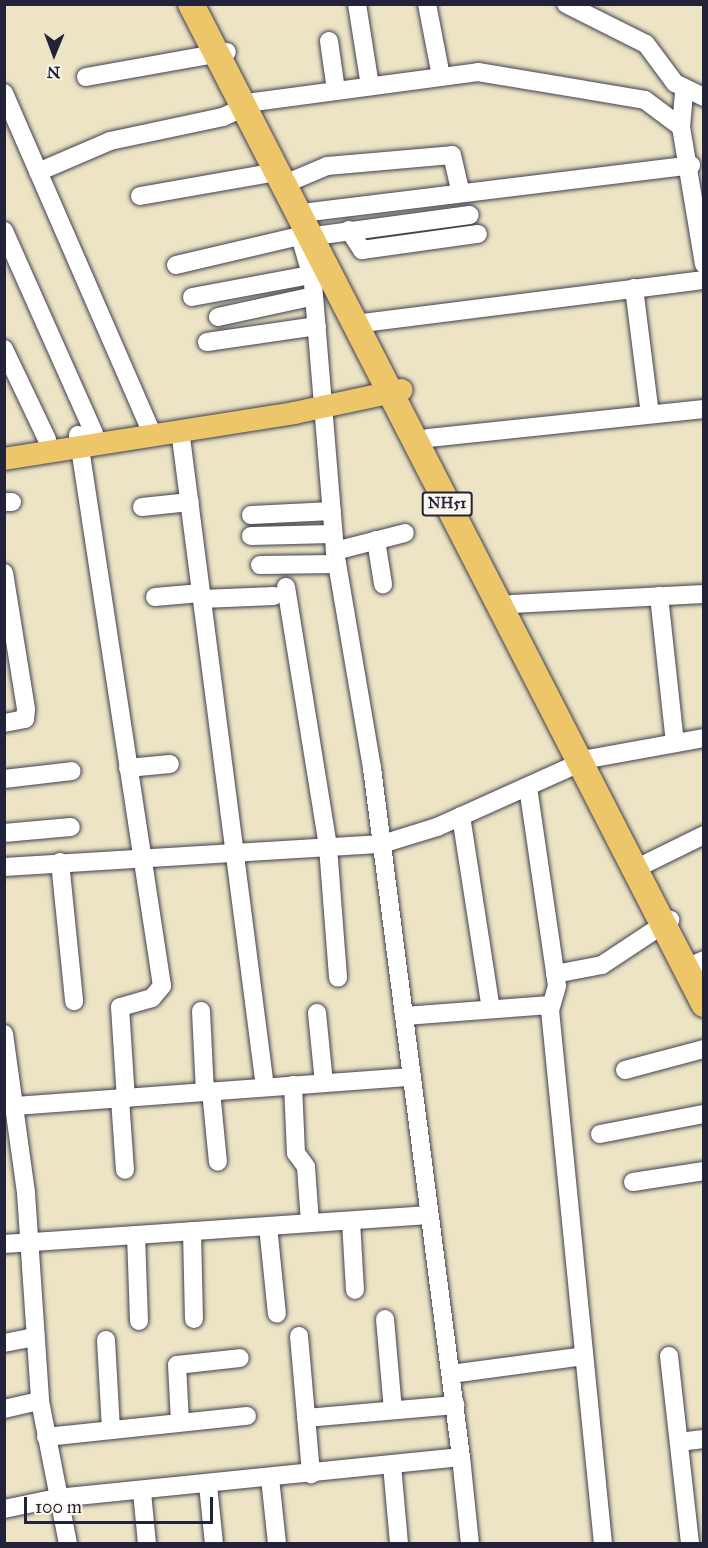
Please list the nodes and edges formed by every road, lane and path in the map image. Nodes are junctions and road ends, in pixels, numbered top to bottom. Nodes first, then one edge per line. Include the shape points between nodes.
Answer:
1 (191, 4) edge
2 (205, 4) edge
3 (357, 4) edge
4 (427, 4) edge
5 (566, 4) edge
6 (328, 41) dead end
7 (223, 53) junction
8 (441, 76) junction
9 (86, 77) dead end
10 (370, 86) junction
11 (684, 89) junction
12 (336, 90) junction
13 (4, 93) edge
14 (704, 97) edge
15 (249, 104) junction
16 (681, 127) junction
17 (691, 165) junction
18 (38, 172) junction
19 (285, 176) junction
20 (461, 193) junction
21 (140, 196) dead end
22 (470, 215) dead end
23 (312, 229) junction
24 (349, 230) junction
25 (4, 231) edge
26 (478, 234) dead end
27 (704, 264) edge
28 (176, 265) dead end
29 (312, 275) junction
30 (704, 280) edge
31 (634, 288) junction
32 (314, 296) junction
33 (192, 297) dead end
34 (218, 317) dead end
35 (360, 323) junction
36 (317, 326) junction
37 (207, 342) dead end
38 (4, 349) edge
39 (396, 391) junction
40 (317, 407) junction
41 (704, 409) edge
42 (650, 414) junction
43 (151, 430) junction
44 (180, 430) junction
45 (84, 438) junction
46 (428, 438) junction
47 (47, 439) junction
48 (4, 446) edge
49 (4, 459) edge
50 (189, 502) junction
51 (142, 507) dead end
52 (332, 511) junction
53 (251, 515) dead end
54 (405, 533) dead end
55 (251, 536) dead end
56 (376, 540) junction
57 (335, 550) junction
58 (260, 565) dead end
59 (4, 573) edge
60 (383, 585) dead end
61 (704, 594) edge
62 (201, 596) junction
63 (659, 596) junction
64 (154, 597) dead end
65 (512, 604) junction
66 (4, 723) edge
67 (704, 738) edge
68 (675, 743) junction
69 (584, 761) junction
70 (170, 764) dead end
71 (128, 768) junction
72 (72, 771) dead end
73 (4, 779) edge
74 (528, 787) junction
75 (461, 816) junction
76 (71, 827) dead end
77 (4, 833) edge
78 (704, 835) edge
79 (382, 844) junction
80 (328, 847) junction
81 (233, 852) junction
82 (141, 857) junction
83 (60, 861) junction
84 (643, 865) junction
85 (4, 867) edge
86 (667, 922) junction
87 (700, 970) edge
88 (555, 974) junction
89 (338, 978) dead end
90 (74, 1001) dead end
91 (704, 1004) edge
92 (551, 1005) junction
93 (490, 1009) junction
94 (201, 1011) dead end
95 (317, 1013) dead end
96 (404, 1016) junction
97 (4, 1034) edge
98 (704, 1049) edge
99 (625, 1070) dead end
100 (412, 1077) junction
101 (324, 1083) junction
102 (293, 1085) junction
103 (265, 1087) junction
104 (208, 1092) junction
105 (123, 1099) junction
106 (14, 1106) junction
107 (704, 1114) edge
108 (600, 1134) dead end
109 (11, 1137) edge
110 (218, 1162) dead end
111 (125, 1170) dead end
112 (704, 1171) edge
113 (633, 1182) dead end
114 (429, 1215) junction
115 (351, 1221) junction
116 (310, 1223) junction
117 (268, 1226) junction
118 (192, 1231) junction
119 (136, 1235) junction
120 (29, 1242) junction
121 (4, 1244) edge
122 (355, 1290) dead end
123 (276, 1314) dead end
124 (194, 1319) dead end
125 (385, 1319) dead end
126 (139, 1321) dead end
127 (299, 1336) dead end
128 (35, 1337) junction
129 (106, 1340) dead end
130 (4, 1343) edge
131 (584, 1356) junction
132 (669, 1356) dead end
133 (240, 1358) dead end
134 (451, 1374) junction
135 (40, 1401) junction
136 (455, 1405) junction
137 (4, 1409) edge
138 (393, 1410) junction
139 (247, 1416) dead end
140 (306, 1418) junction
141 (180, 1422) junction
142 (111, 1430) junction
143 (46, 1437) junction
144 (704, 1439) edge
145 (678, 1442) junction
146 (461, 1457) junction
147 (392, 1465) junction
148 (311, 1474) junction
149 (270, 1478) junction
150 (208, 1485) junction
151 (142, 1492) junction
152 (57, 1498) junction
153 (4, 1509) edge
154 (68, 1544) edge
155 (147, 1544) edge
156 (214, 1544) edge
157 (277, 1544) edge
158 (399, 1544) edge
159 (470, 1544) edge
160 (603, 1544) edge
161 (690, 1544) edge

1 - 7 highway, NH51
2 - 7 highway, NH51
3 - 10 street
4 - 8 street
5 - 11 street via 646,44
6 - 12 street
7 - 9 street
7 - 15 highway, NH51
8 - 10 street
8 - 16 street via 478,72 645,100
10 - 12 street
11 - 14 street
11 - 16 street
12 - 15 street
13 - 18 street
15 - 18 street via 223,117 110,141
15 - 19 highway, NH51
16 - 17 street
17 - 20 street
17 - 27 street
18 - 43 street
19 - 20 street via 327,166 452,155
19 - 21 street
19 - 23 highway, NH51
20 - 23 street
22 - 24 street
23 - 24 street
23 - 28 street
23 - 29 street
23 - 35 highway, NH51
24 - 26 street via 362,250
25 - 45 street
29 - 32 street
29 - 33 street
30 - 31 street
31 - 35 street
31 - 42 street
32 - 34 street
32 - 36 street
35 - 39 highway, NH51
36 - 37 street
36 - 40 street
38 - 47 street
39 - 40 main road
39 - 46 highway, NH51
39 - 69 highway, NH51
40 - 43 main road via 286,406
40 - 44 main road
40 - 52 street
41 - 42 street
42 - 46 street
43 - 44 main road
43 - 45 main road
44 - 50 street
45 - 47 main road
45 - 49 main road
45 - 71 street
46 - 65 highway, NH51
47 - 48 main road
50 - 51 street
50 - 62 street
52 - 53 street
52 - 57 street
54 - 56 street
55 - 57 street
56 - 57 street
56 - 60 street
57 - 58 street
57 - 79 street
59 - 66 street via 26,710 25,719
61 - 63 street
62 - 64 street
62 - 80 street via 280,592
62 - 81 street
63 - 65 street
63 - 68 street
65 - 69 highway, NH51
67 - 68 street
68 - 69 street
69 - 74 street
69 - 84 highway, NH51
69 - 86 highway, NH51
70 - 71 street
71 - 82 street
72 - 73 street
74 - 75 street
74 - 88 street
75 - 79 street
75 - 93 street
76 - 77 street
78 - 84 street
79 - 80 street
79 - 96 street
80 - 81 street
80 - 89 street
81 - 82 street
81 - 103 street
82 - 83 street
82 - 105 street via 162,986 152,998 120,1007
83 - 85 street
83 - 90 street
84 - 86 highway, NH51
86 - 87 highway, NH51
86 - 88 street via 602,965
86 - 91 highway, NH51
88 - 92 street
92 - 93 street
92 - 131 street
93 - 96 street
94 - 104 street
95 - 101 street
96 - 100 street
97 - 106 street
98 - 99 street
100 - 101 street
100 - 114 street
101 - 102 street
102 - 103 street
102 - 116 street via 296,1153 306,1167
103 - 104 street
104 - 105 street
104 - 110 street
105 - 106 street
105 - 111 street
106 - 109 street
107 - 108 street
109 - 120 street
112 - 113 street
114 - 115 street
114 - 134 street
115 - 116 street
115 - 122 street
116 - 117 street
117 - 118 street
117 - 123 street
118 - 119 street
118 - 124 street
119 - 120 street
119 - 126 street
120 - 121 street
120 - 128 street
125 - 138 street
127 - 140 street
128 - 130 street
128 - 135 street
129 - 142 street
131 - 134 street
131 - 160 street
132 - 145 street
133 - 141 street via 177,1365
134 - 136 street
135 - 137 street
135 - 143 street
136 - 138 street
136 - 146 street
138 - 140 street
139 - 141 street
140 - 148 street
141 - 142 street
142 - 143 street
143 - 152 street
144 - 145 street
145 - 161 street
146 - 147 street
146 - 159 street
147 - 148 street
147 - 158 street
148 - 149 street
149 - 150 street
149 - 157 street
150 - 151 street
150 - 156 street
151 - 152 street
151 - 155 street
152 - 153 street
152 - 154 street

